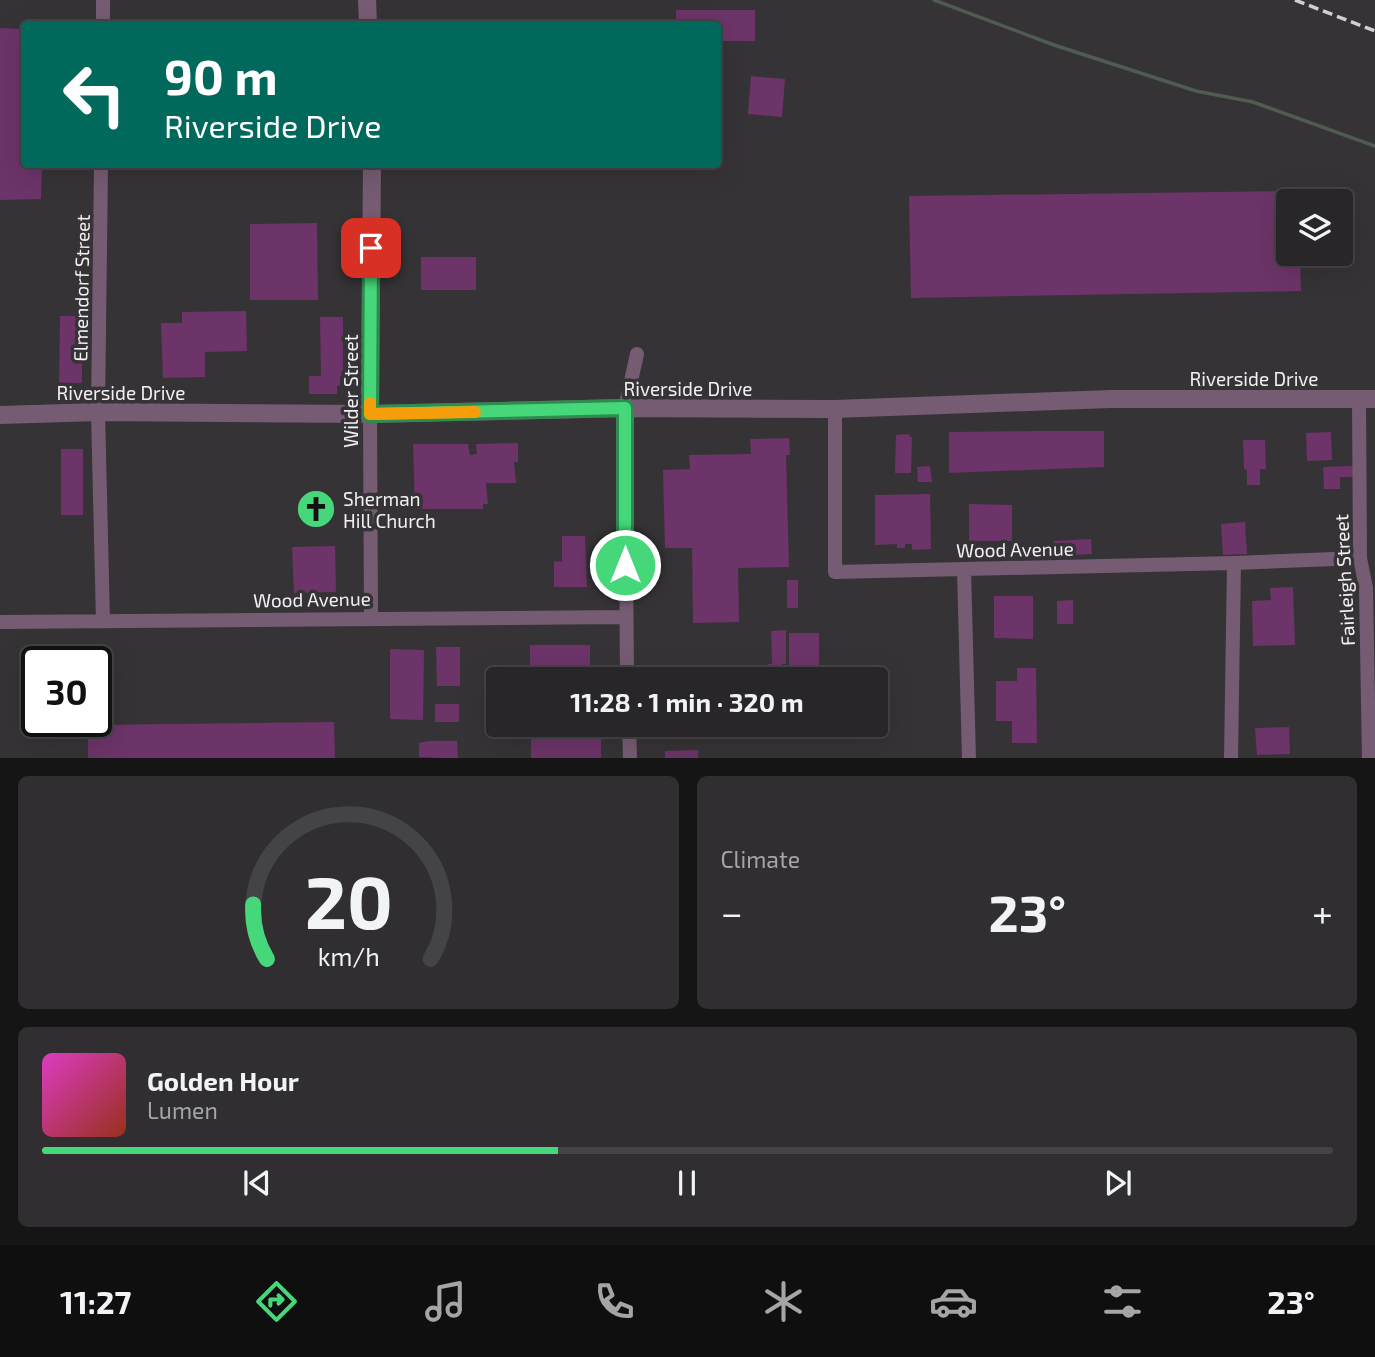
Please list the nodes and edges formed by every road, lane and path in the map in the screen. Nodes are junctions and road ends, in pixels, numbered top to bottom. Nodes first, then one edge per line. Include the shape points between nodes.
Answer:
1 (103, 0) edge
2 (368, 0) edge
3 (103, 21) edge
4 (368, 21) edge
5 (101, 168) edge
6 (372, 168) edge
7 (637, 354) dead end
8 (1367, 399) edge
9 (625, 408) junction
10 (835, 409) junction
11 (98, 412) junction
12 (370, 414) junction
13 (0, 415) edge
14 (1360, 558) junction
15 (1234, 563) junction
16 (964, 570) junction
17 (1370, 587) edge
18 (625, 617) junction
19 (372, 618) junction
20 (103, 621) junction
21 (0, 622) edge
22 (627, 667) edge
23 (629, 737) edge
24 (630, 758) edge
25 (970, 758) edge
26 (1231, 758) edge
27 (1369, 758) edge

1 - 3 street
2 - 4 street
5 - 11 street, Elmendorf Street
6 - 12 street, Wilder Street
7 - 9 street
8 - 10 street, Riverside Drive via 1110,399
8 - 14 street, Fairleigh Street
9 - 10 street, Riverside Drive
9 - 12 street, Riverside Drive
9 - 18 street
10 - 16 street, Wood Avenue via 835,572
11 - 12 street, Riverside Drive
11 - 13 street, Riverside Drive
11 - 20 street, Elmendorf Street
12 - 19 street, Wilder Street
14 - 15 street, Wood Avenue
14 - 17 street, Fairleigh Street
15 - 16 street, Wood Avenue
15 - 26 street
16 - 25 street
17 - 27 street, Fairleigh Street
18 - 19 street, Wood Avenue
18 - 22 street
19 - 20 street, Wood Avenue
20 - 21 street, Wood Avenue
23 - 24 street

